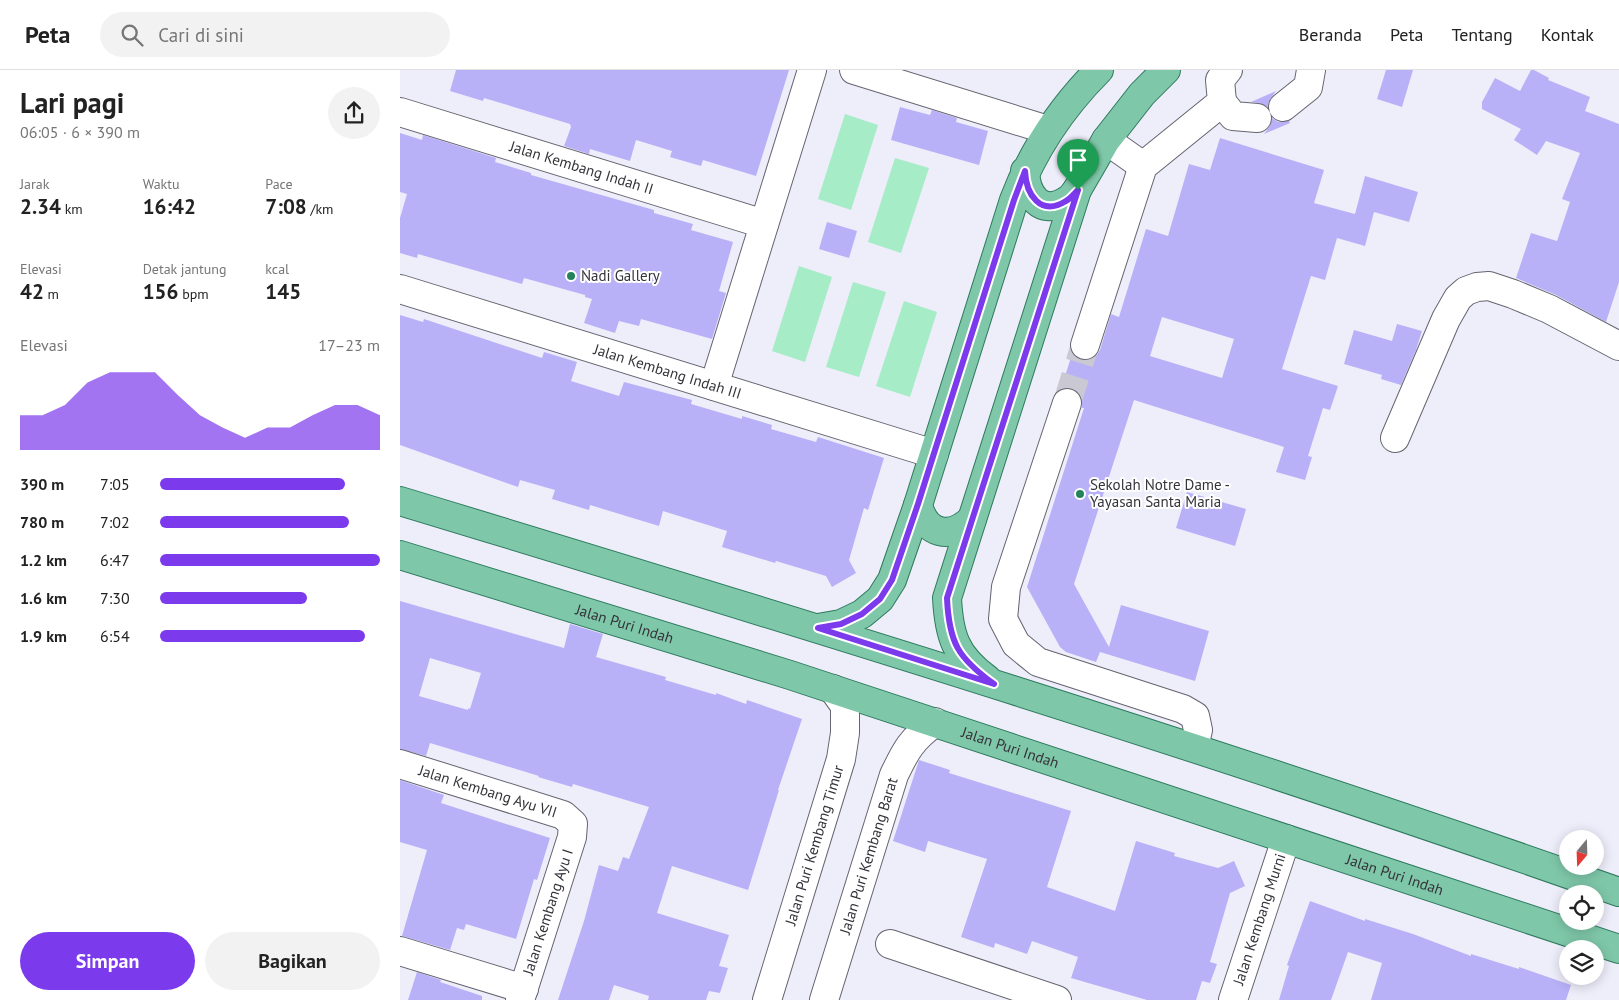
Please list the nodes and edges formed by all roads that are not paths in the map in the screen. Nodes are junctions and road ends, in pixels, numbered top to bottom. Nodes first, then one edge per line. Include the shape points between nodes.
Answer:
1 (812, 70) edge
2 (854, 70) edge
3 (1100, 70) edge
4 (1166, 70) edge
5 (1228, 70) edge
6 (1311, 70) edge
7 (1222, 102) junction
8 (1283, 107) dead end
9 (400, 112) edge
10 (1257, 118) dead end
11 (1048, 130) junction
12 (1106, 140) junction
13 (1142, 166) junction
14 (1025, 171) junction
15 (1078, 190) junction
16 (764, 224) junction
17 (400, 289) edge
18 (1085, 344) tunnel mouth
19 (1619, 346) edge
20 (714, 386) junction
21 (1067, 403) tunnel mouth
22 (1395, 438) dead end
23 (934, 454) junction
24 (400, 501) edge
25 (918, 504) junction
26 (972, 519) junction
27 (400, 555) edge
28 (818, 628) junction
29 (994, 684) junction
30 (833, 689) junction
31 (935, 722) junction
32 (1194, 747) junction
33 (400, 764) edge
34 (573, 824) joint
35 (1286, 839) junction
36 (1619, 892) edge
37 (890, 944) dead end
38 (1619, 949) edge
39 (400, 951) edge
40 (522, 994) edge
41 (767, 1000) edge
42 (824, 1000) edge
43 (1058, 1000) edge
44 (1233, 1000) edge

1 - 16 street
2 - 11 street
3 - 11 main road
4 - 12 main road via 1142,94
5 - 7 street via 1220,80
6 - 8 street via 1308,87
7 - 10 street via 1233,116
7 - 13 street
9 - 16 street, Jalan Kembang Indah II
11 - 14 main road
12 - 13 street
12 - 15 main road
13 - 18 street
14 - 15 main road via 1026,185 1032,198 1043,205 1055,206
14 - 23 main road
15 - 26 main road
16 - 20 street
17 - 20 street, Jalan Kembang Indah III
19 - 22 street via 1513,294 1489,286 1466,291 1446,319
20 - 23 street, Jalan Kembang Indah III
21 - 32 street via 1006,587 1003,619 1016,644 1038,662 1183,709 1195,716 1198,730
23 - 25 main road
24 - 28 main road
25 - 26 main road via 921,516 929,526 939,531 957,530
25 - 28 main road via 892,580 880,599 862,614 841,624
26 - 29 main road via 947,598 948,624 957,648 973,669
27 - 30 main road, Jalan Puri Indah
28 - 29 main road
29 - 32 main road
30 - 31 main road, Jalan Puri Indah
30 - 41 street, Jalan Puri Kembang Timur via 845,706 841,758
31 - 35 main road, Jalan Puri Indah
31 - 42 street, Jalan Puri Kembang Barat via 918,735 905,752 894,776
32 - 36 main road
33 - 34 street, Jalan Kembang Ayu VII via 563,815
34 - 40 street, Jalan Kembang Ayu I via 572,837
35 - 38 main road, Jalan Puri Indah
35 - 44 street, Jalan Kembang Murni
37 - 43 street
39 - 40 street

